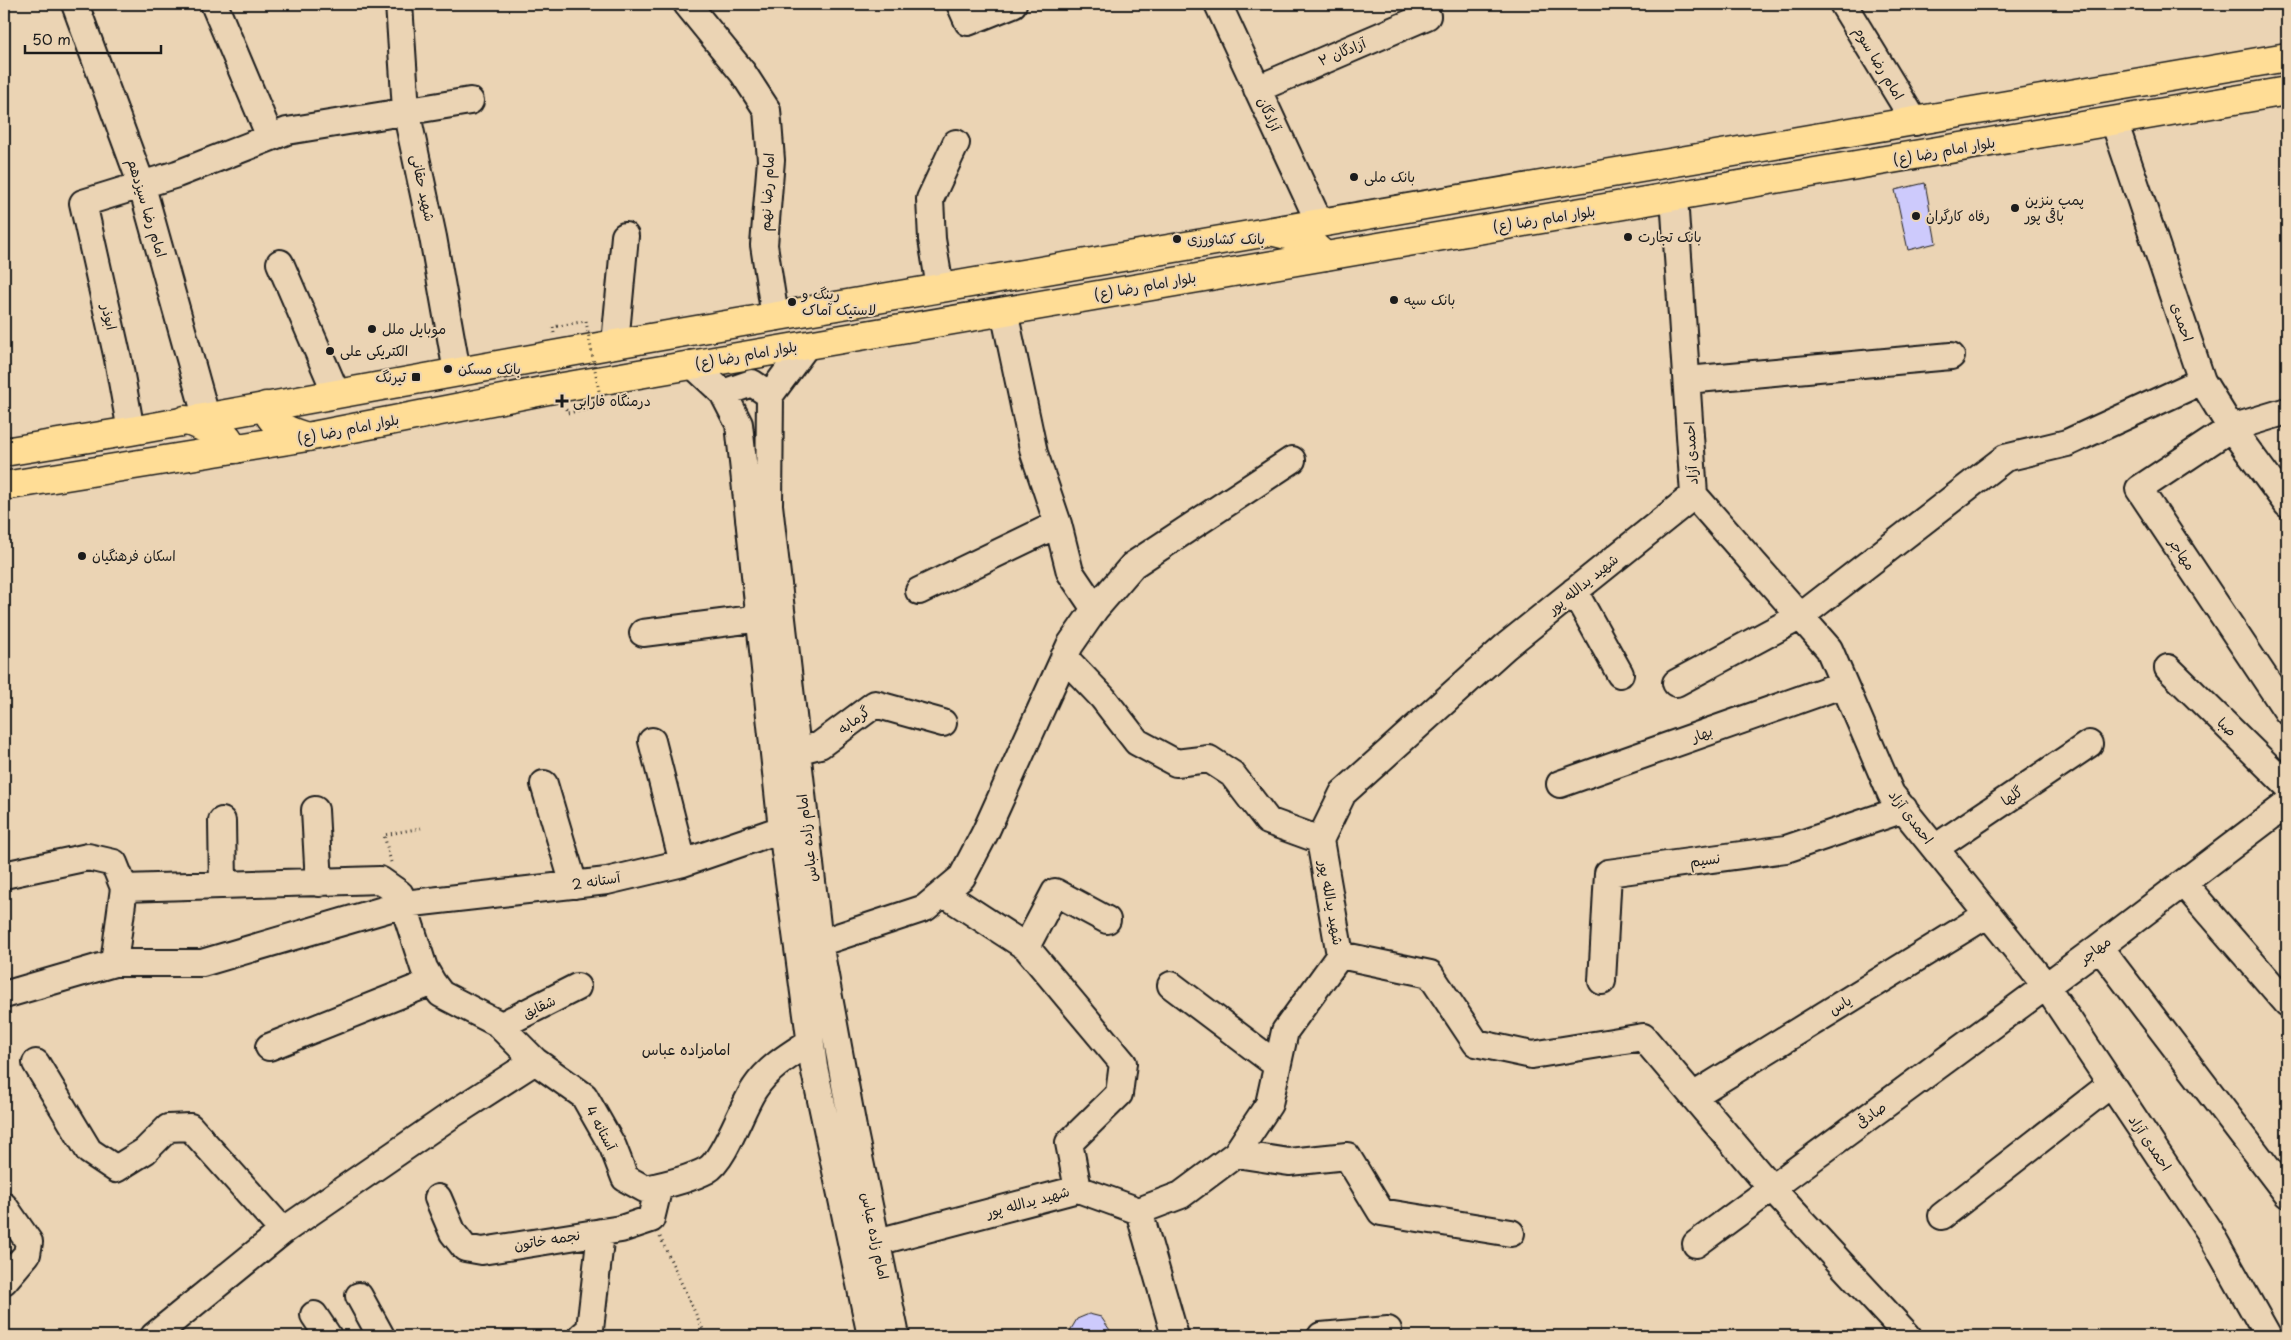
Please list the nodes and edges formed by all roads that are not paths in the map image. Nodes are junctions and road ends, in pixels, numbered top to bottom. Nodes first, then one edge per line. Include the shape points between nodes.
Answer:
1 (75, 4) edge
2 (214, 4) edge
3 (399, 4) edge
4 (687, 4) edge
5 (960, 4) edge
6 (1013, 4) edge
7 (1218, 4) edge
8 (1843, 4) edge
9 (1427, 16) dead end
10 (2287, 57) edge
11 (1257, 89) junction
12 (2287, 91) edge
13 (470, 101) dead end
14 (406, 110) junction
15 (2114, 121) junction
16 (1915, 122) junction
17 (270, 137) junction
18 (956, 142) dead end
19 (142, 183) junction
20 (1674, 197) junction
21 (1372, 215) junction
22 (1320, 224) junction
23 (1274, 232) junction
24 (625, 236) dead end
25 (1376, 246) junction
26 (1326, 256) junction
27 (280, 263) dead end
28 (940, 288) junction
29 (1004, 311) junction
30 (775, 317) junction
31 (615, 344) junction
32 (807, 345) junction
33 (1951, 356) dead end
34 (692, 364) junction
35 (457, 372) junction
36 (1687, 380) junction
37 (2202, 381) junction
38 (336, 393) junction
39 (723, 393) junction
40 (770, 395) junction
41 (266, 406) junction
42 (2287, 411) edge
43 (195, 418) junction
44 (2231, 428) junction
45 (131, 431) junction
46 (307, 438) junction
47 (235, 449) junction
48 (4, 452) edge
49 (1292, 460) dead end
50 (4, 486) edge
51 (1694, 494) junction
52 (2287, 504) edge
53 (1058, 524) junction
54 (919, 591) dead end
55 (1574, 591) junction
56 (1095, 609) junction
57 (1801, 616) junction
58 (761, 618) junction
59 (643, 633) dead end
60 (1064, 657) junction
61 (2168, 668) dead end
62 (1620, 674) dead end
63 (1676, 683) dead end
64 (1844, 684) junction
65 (2287, 711) edge
66 (943, 724) dead end
67 (652, 742) dead end
68 (2089, 744) dead end
69 (796, 751) junction
70 (544, 784) dead end
71 (1560, 784) dead end
72 (2287, 785) edge
73 (1904, 809) junction
74 (315, 810) dead end
75 (2284, 812) edge
76 (222, 821) dead end
77 (782, 829) junction
78 (1320, 840) junction
79 (1935, 848) junction
80 (683, 864) junction
81 (4, 875) edge
82 (319, 883) junction
83 (2183, 883) junction
84 (224, 885) junction
85 (574, 885) junction
86 (124, 888) junction
87 (943, 893) junction
88 (402, 899) junction
89 (1988, 914) junction
90 (1107, 920) dead end
91 (819, 943) junction
92 (1026, 947) junction
93 (2099, 947) junction
94 (1340, 955) junction
95 (114, 964) junction
96 (1602, 981) dead end
97 (432, 982) junction
98 (1171, 985) dead end
99 (2046, 986) junction
100 (578, 987) dead end
101 (4, 995) edge
102 (2287, 1003) edge
103 (500, 1026) junction
104 (810, 1042) junction
105 (269, 1046) dead end
106 (535, 1061) junction
107 (36, 1063) dead end
108 (1277, 1065) junction
109 (2111, 1084) junction
110 (1693, 1096) junction
111 (1236, 1154) junction
112 (659, 1186) junction
113 (1078, 1189) junction
114 (1772, 1189) junction
115 (2287, 1194) edge
116 (438, 1198) dead end
117 (4, 1206) edge
118 (1139, 1211) junction
119 (1942, 1216) dead end
120 (283, 1231) junction
121 (601, 1232) junction
122 (1511, 1233) dead end
123 (877, 1242) junction
124 (1696, 1244) dead end
125 (4, 1281) edge
126 (359, 1296) dead end
127 (314, 1315) dead end
128 (1388, 1330) dead end
129 (154, 1336) edge
130 (328, 1336) edge
131 (381, 1336) edge
132 (582, 1336) edge
133 (871, 1336) edge
134 (896, 1336) edge
135 (1175, 1336) edge
136 (1321, 1336) edge
137 (1908, 1336) edge
138 (2268, 1336) edge

1 - 19 street, امام رضا سیزدهم
2 - 17 street
3 - 14 street, شهید حقانی
4 - 30 street, امام رضا نهم via 743,73 766,110 771,160 764,245
5 - 6 street via 968,22
7 - 11 street, آزادگان
8 - 16 street, امام رضا سوم
9 - 11 street, آزادگان ۲
10 - 16 main road
11 - 22 street, آزادگان
12 - 15 main road, بلوار امام رضا (ع)
13 - 14 street
14 - 17 street via 287,131
14 - 35 street, شهید حقانی
15 - 20 main road, بلوار امام رضا (ع)
15 - 37 street, احمدی
16 - 21 main road
17 - 19 street via 177,174
18 - 28 street via 930,199
19 - 43 street, امام رضا سیزدهم
19 - 45 street, ابوذر via 83,203
20 - 25 main road, بلوار امام رضا (ع)
20 - 36 street, احمدی آزاد
21 - 22 main road
21 - 25 main road via 1370,232
22 - 23 main road
23 - 26 main road via 1307,240
23 - 28 main road
24 - 31 street
25 - 26 main road, بلوار امام رضا (ع)
26 - 29 main road, بلوار امام رضا (ع)
27 - 38 street
28 - 30 main road
29 - 32 main road, بلوار امام رضا (ع)
29 - 53 street via 1034,453
30 - 31 main road
31 - 35 main road
32 - 34 main road, بلوار امام رضا (ع)
32 - 40 street
33 - 36 street
34 - 39 street, امام زاده عباس
34 - 46 main road, بلوار امام رضا (ع)
35 - 38 main road
36 - 51 street, احمدی آزاد
37 - 44 street, احمدی
37 - 57 street via 2067,443 2005,458
38 - 41 main road
39 - 40 street via 752,383
39 - 58 street, امام زاده عباس via 738,424
40 - 69 street, امام زاده عباس via 769,505
41 - 43 main road
41 - 46 main road via 272,420
42 - 44 street
43 - 45 main road
43 - 47 main road via 227,437
44 - 52 street, احمدی
44 - 65 street, مهاجر via 2139,490
45 - 48 main road
46 - 47 main road, بلوار امام رضا (ع)
47 - 50 main road, بلوار امام رضا (ع)
49 - 56 street via 1133,565
51 - 55 street, شهید یدالله پور
51 - 57 street, احمدی آزاد
53 - 54 street
53 - 56 street via 1070,572
55 - 62 street
55 - 78 street, شهید یدالله پور via 1505,647 1343,793
56 - 60 street
57 - 63 street
57 - 64 street, احمدی آزاد via 1829,649
58 - 59 street
58 - 77 street, امام زاده عباس
60 - 78 street via 1103,698 1137,742 1176,762 1209,759 1232,774 1268,822
60 - 87 street via 985,834 962,877
61 - 72 street, صبا
64 - 71 street, بهار
64 - 73 street, احمدی آزاد via 1891,794
66 - 69 street, گرمابه via 875,704 820,745
67 - 80 street
68 - 79 street, گلها
69 - 91 street, امام زاده عباس
70 - 85 street
73 - 79 street, احمدی آزاد
73 - 96 street, نسیم via 1786,849 1608,873
74 - 82 street
75 - 83 street, مهاجر
76 - 84 street
77 - 80 street, آستانه 2
77 - 104 street, امام زاده عباس
78 - 94 street, شهید یدالله پور
79 - 89 street, احمدی آزاد
80 - 85 street, آستانه 2
81 - 86 street via 88,857 114,863
82 - 84 street
82 - 88 street via 380,880
83 - 93 street, مهاجر
83 - 102 street
84 - 86 street
85 - 88 street, آستانه 2
86 - 95 street
87 - 91 street via 925,908
87 - 92 street
88 - 95 street, آستانه 2 via 202,963
88 - 97 street, آستانه 4 via 424,968
89 - 99 street, احمدی آزاد
89 - 110 street, یاس
90 - 92 street via 1055,892
91 - 123 street, امام زاده عباس
92 - 113 street via 1123,1063 1120,1094 1070,1142
93 - 99 street, مهاجر
93 - 115 street
94 - 108 street, شهید یدالله پور via 1285,1031
94 - 110 street via 1430,974 1476,1043 1532,1055 1642,1037
95 - 101 street, آستانه 2
97 - 103 street, آستانه 4 via 441,994
97 - 105 street
98 - 108 street
99 - 109 street, احمدی آزاد
99 - 114 street, صادقی
100 - 103 street, شقایق
103 - 106 street, آستانه 4
104 - 112 street, آستانه 4 via 773,1066 754,1088 731,1137 708,1169
104 - 133 street, امام زاده عباس
106 - 112 street, آستانه 4 via 584,1096 625,1178 645,1189
106 - 120 street
107 - 120 street via 88,1151 116,1169 145,1152 168,1128 190,1127
108 - 111 street, شهید یدالله پور via 1269,1104
109 - 119 street
109 - 138 street, احمدی آزاد via 2209,1231
110 - 114 street
111 - 118 street, شهید یدالله پور via 1181,1194
111 - 122 street via 1289,1162 1347,1156 1381,1212
112 - 121 street, نجمه خاتون via 651,1219
113 - 118 street, شهید یدالله پور
113 - 123 street, شهید یدالله پور
114 - 124 street, صادقی
114 - 137 street
116 - 121 street, نجمه خاتون via 453,1233 464,1248 482,1251
117 - 125 street via 29,1242 27,1254
118 - 135 street
120 - 129 street
121 - 132 street via 590,1329
123 - 134 street, امام زاده عباس
126 - 131 street
127 - 130 street
128 - 136 street

